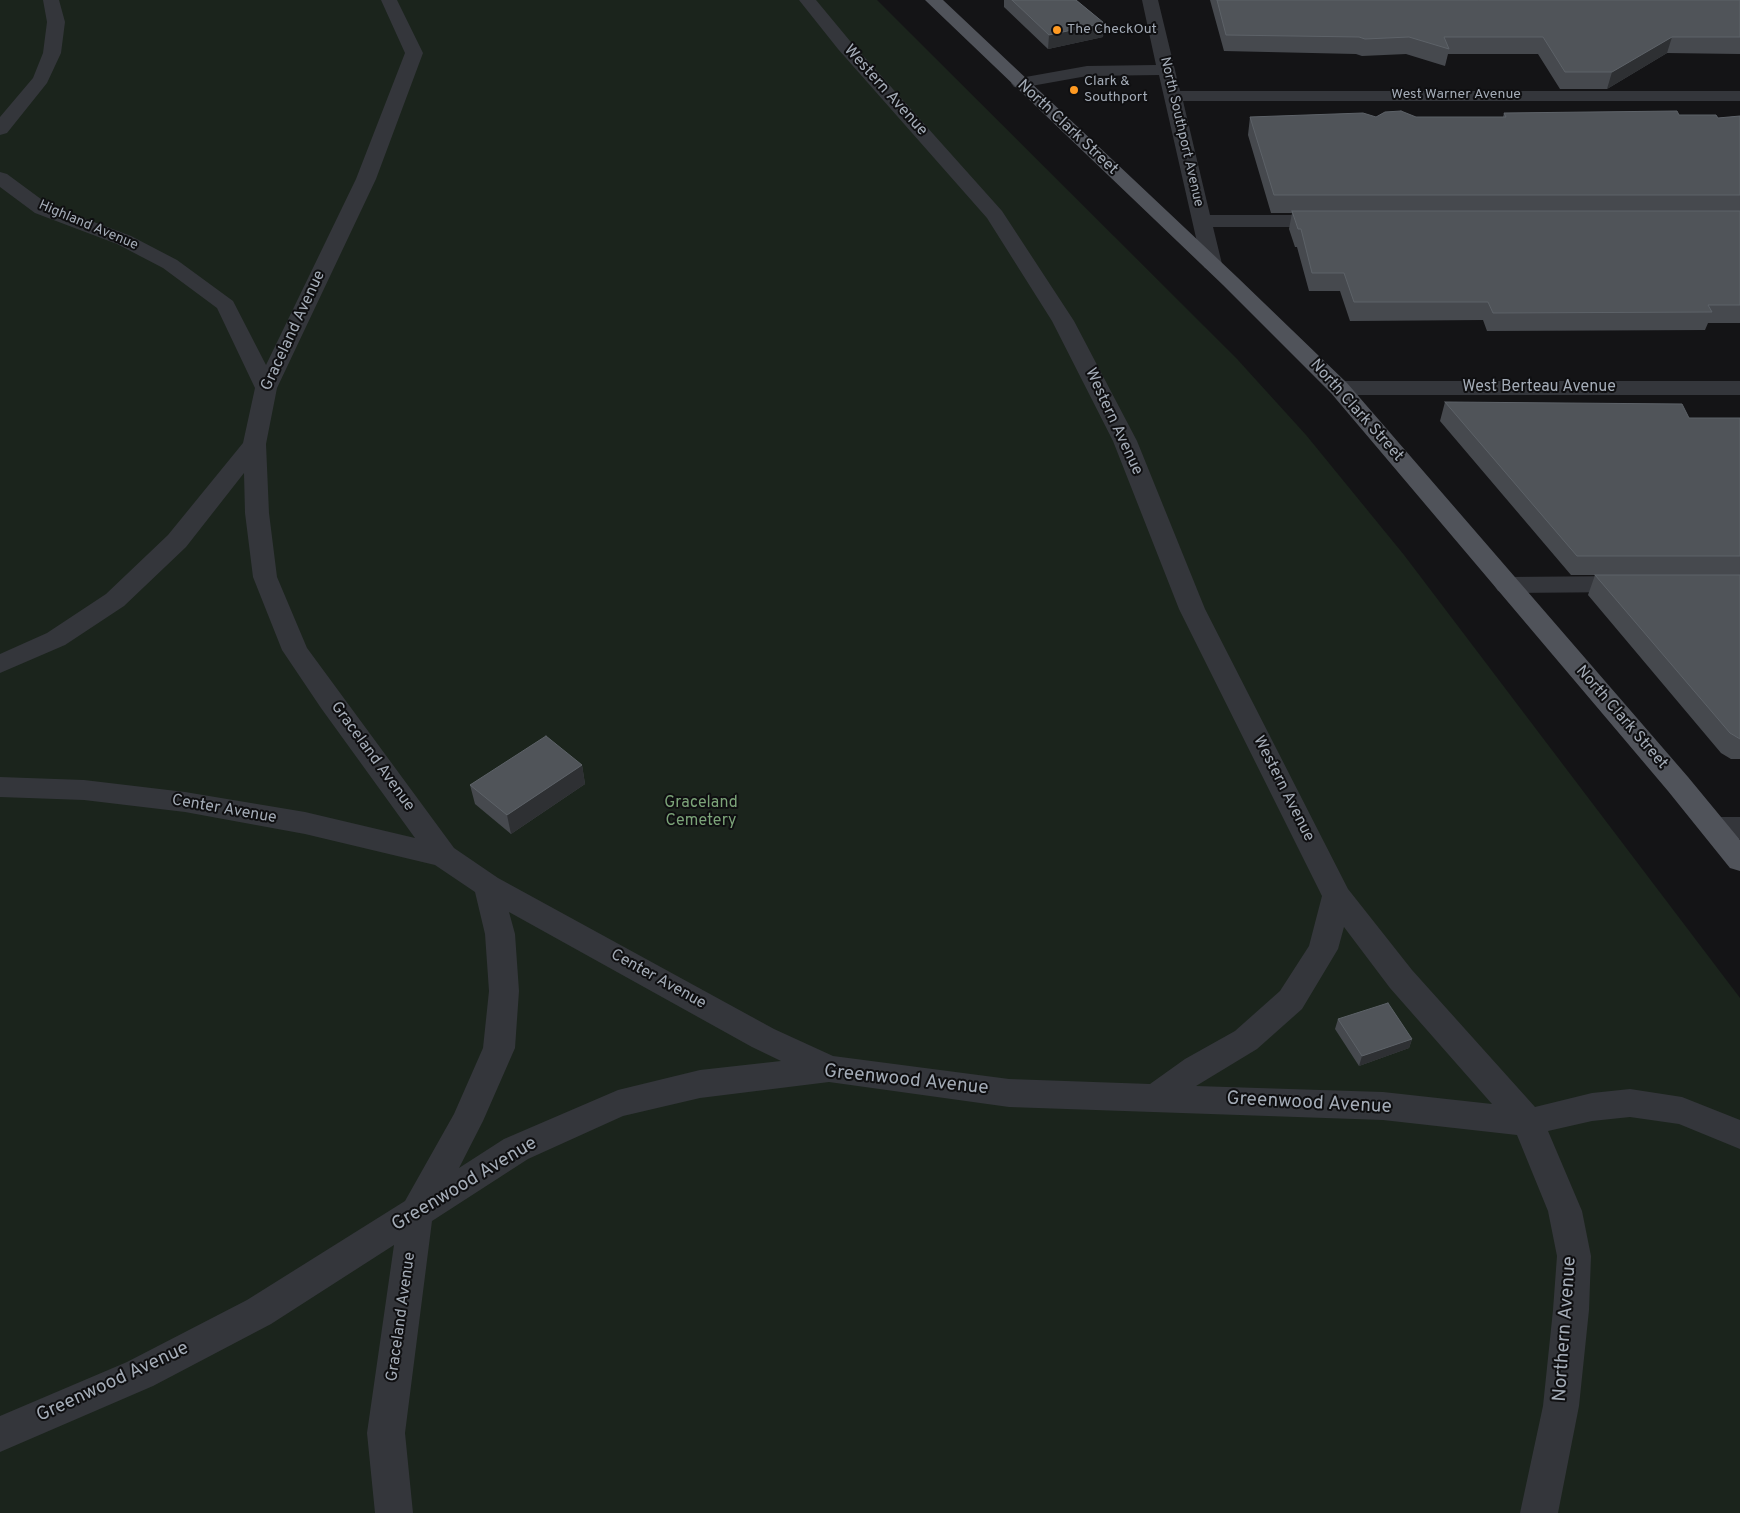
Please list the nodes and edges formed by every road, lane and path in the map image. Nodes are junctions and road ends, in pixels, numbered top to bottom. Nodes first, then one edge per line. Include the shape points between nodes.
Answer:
1 (51, 0) edge
2 (389, 0) edge
3 (807, 0) edge
4 (933, 0) edge
5 (1150, 0) edge
6 (1166, 70) junction
7 (1020, 83) junction
8 (1172, 96) junction
9 (1740, 96) edge
10 (0, 129) edge
11 (0, 178) edge
12 (1202, 221) junction
13 (1344, 221) edge
14 (1212, 264) junction
15 (266, 388) junction
16 (1338, 388) junction
17 (1740, 388) edge
18 (254, 444) junction
19 (1507, 584) junction
20 (1650, 584) edge
21 (0, 664) edge
22 (0, 787) edge
23 (1728, 828) edge
24 (444, 856) junction
25 (1740, 860) edge
26 (488, 886) junction
27 (1337, 896) junction
28 (829, 1069) junction
29 (1157, 1097) junction
30 (1528, 1122) junction
31 (1740, 1135) edge
32 (416, 1213) junction
33 (0, 1434) edge
34 (394, 1513) edge
35 (1539, 1513) edge

1 - 10 street via 56,22 52,54 41,79
2 - 15 street, Graceland Avenue via 414,53 366,179
3 - 27 street, Western Avenue via 995,215 1063,321 1125,441 1192,609
4 - 7 main road, North Clark Street
5 - 6 street, North Southport Avenue
6 - 7 street via 1087,71
6 - 8 street, North Southport Avenue
7 - 14 main road, North Clark Street
8 - 9 street, West Warner Avenue
8 - 12 street, North Southport Avenue
11 - 15 street, Highland Avenue via 42,209 124,240 170,264 226,305
12 - 13 street
12 - 14 street, North Southport Avenue
14 - 16 main road, North Clark Street
15 - 18 street, Graceland Avenue
16 - 17 street, West Berteau Avenue
16 - 19 main road, North Clark Street
18 - 21 street via 177,541 115,600 56,640
18 - 24 street, Graceland Avenue via 257,513 265,577 296,650
19 - 20 street
19 - 23 main road, North Clark Street
22 - 24 street, Center Avenue via 84,790 184,802 305,824
23 - 25 main road, North Clark Street
24 - 26 street, Graceland Avenue
26 - 28 street, Center Avenue via 763,1038
26 - 32 street, Graceland Avenue via 500,934 503,981 499,1048 467,1121
27 - 29 street via 1323,949 1291,1000 1246,1040 1196,1068
27 - 30 street, Western Avenue via 1401,979
28 - 29 street, Greenwood Avenue via 1009,1093
28 - 32 street, Greenwood Avenue via 700,1084 618,1104 516,1149
29 - 30 street, Greenwood Avenue via 1383,1106
30 - 31 street, Greenwood Avenue via 1592,1107 1630,1104 1682,1111
30 - 35 street, Northern Avenue via 1564,1211 1574,1256 1572,1310 1561,1406
32 - 33 street, Greenwood Avenue via 259,1312 140,1374
32 - 34 street, Graceland Avenue via 386,1433

